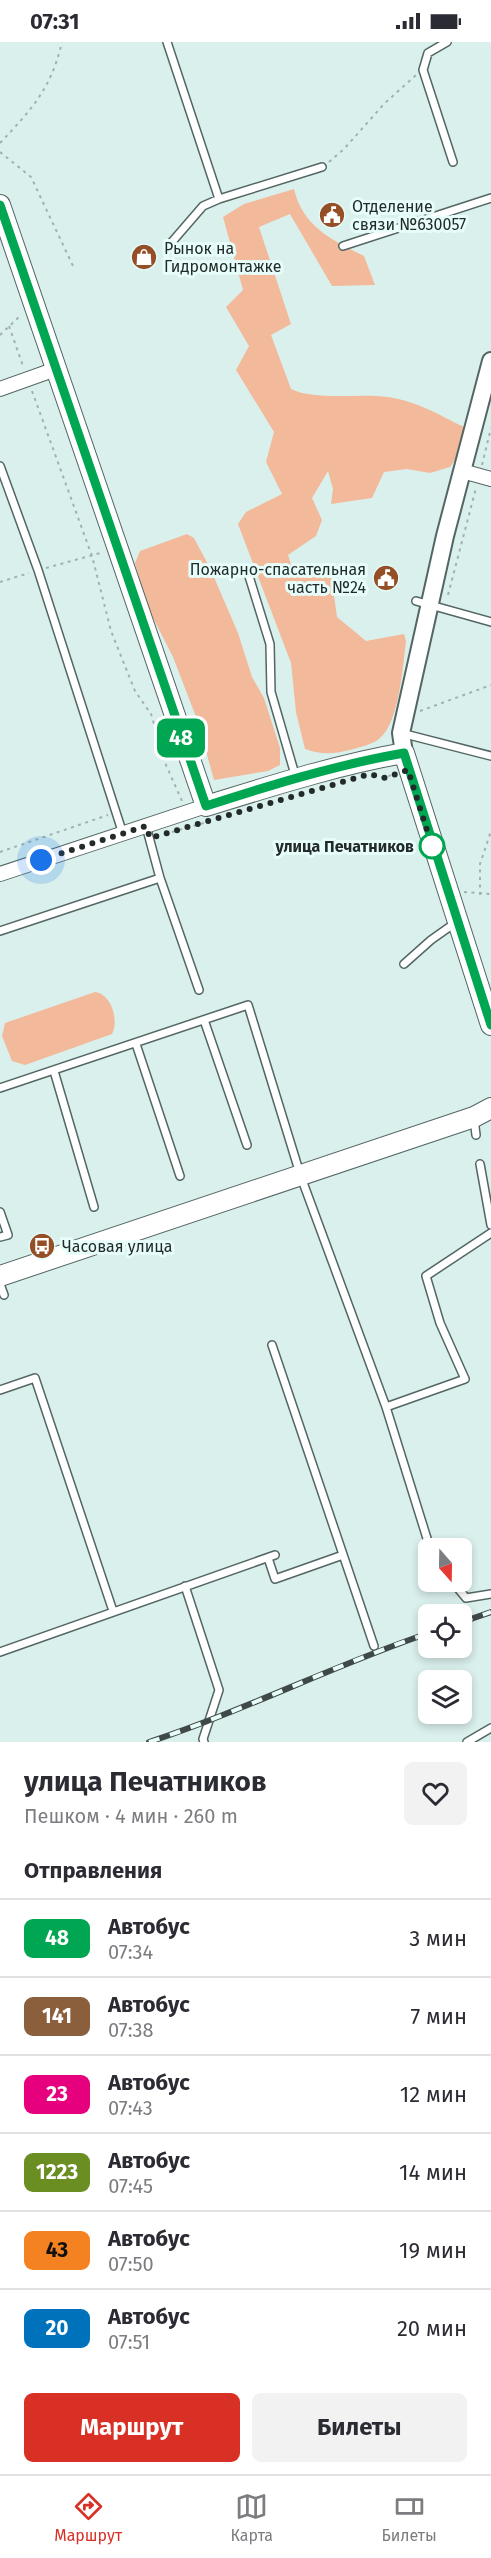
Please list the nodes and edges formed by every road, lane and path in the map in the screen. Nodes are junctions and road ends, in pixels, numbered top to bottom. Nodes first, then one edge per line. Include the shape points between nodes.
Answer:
1 (62, 42) edge
2 (167, 42) edge
3 (447, 42) edge
4 (423, 70) junction
5 (0, 143) edge
6 (0, 152) edge
7 (453, 162) dead end
8 (322, 167) joint
9 (491, 198) edge
10 (219, 200) junction
11 (0, 205) edge
12 (171, 243) dead end
13 (343, 246) dead end
14 (73, 266) dead end
15 (34, 302) junction
16 (9, 326) junction
17 (0, 335) edge
18 (491, 361) edge
19 (56, 369) junction
20 (27, 379) junction
21 (0, 389) edge
22 (491, 429) edge
23 (0, 466) edge
24 (462, 471) junction
25 (485, 478) edge
26 (117, 549) junction
27 (92, 556) junction
28 (38, 570) junction
29 (248, 573) dead end
30 (0, 582) edge
31 (430, 604) junction
32 (491, 622) edge
33 (491, 685) edge
34 (420, 700) dead end
35 (401, 733) junction
36 (491, 756) edge
37 (406, 762) junction
38 (370, 774) dead end
39 (296, 778) junction
40 (116, 813) junction
41 (199, 814) junction
42 (491, 831) edge
43 (148, 832) junction
44 (123, 834) junction
45 (0, 852) edge
46 (0, 874) edge
47 (160, 878) junction
48 (455, 890) dead end
49 (491, 894) edge
50 (480, 895) junction
51 (458, 922) junction
52 (0, 931) edge
53 (404, 964) dead end
54 (199, 990) dead end
55 (204, 1020) junction
56 (491, 1025) edge
57 (136, 1044) junction
58 (54, 1071) junction
59 (0, 1088) edge
60 (480, 1120) edge
61 (247, 1145) dead end
62 (480, 1164) dead end
63 (180, 1176) dead end
64 (300, 1177) junction
65 (94, 1207) dead end
66 (0, 1212) edge
67 (491, 1225) edge
68 (491, 1233) edge
69 (0, 1237) edge
70 (0, 1284) edge
71 (2, 1285) edge
72 (272, 1345) dead end
73 (0, 1390) edge
74 (386, 1407) junction
75 (427, 1538) edge
76 (343, 1555) junction
77 (185, 1586) junction
78 (461, 1592) edge
79 (491, 1594) edge
80 (113, 1611) junction
81 (374, 1646) dead end
82 (0, 1652) edge
83 (491, 1728) edge
84 (204, 1742) edge
85 (467, 1742) edge

1 - 5 path via 56,68 38,102
2 - 10 lane
3 - 4 lane via 428,53
4 - 7 lane
4 - 8 path
6 - 14 path via 31,177
8 - 10 lane
9 - 13 lane
10 - 12 lane via 203,206
11 - 15 main road
15 - 16 path
15 - 19 main road
16 - 17 path
16 - 20 path
18 - 24 street
19 - 20 street
19 - 26 main road
20 - 21 street
20 - 27 path
22 - 25 path
23 - 28 lane
24 - 25 street
24 - 31 street via 441,535
25 - 31 path
26 - 27 path
26 - 41 main road
27 - 28 path
27 - 41 path via 111,631 131,683 151,714 166,765
28 - 30 path
28 - 40 lane
29 - 39 lane via 270,644 271,692
31 - 32 lane
31 - 35 street
33 - 34 path via 417,712
35 - 36 lane
35 - 37 street
37 - 38 path via 384,778
37 - 39 main road via 362,760
37 - 51 main road
39 - 41 main road
40 - 44 lane
40 - 45 path
41 - 43 street
41 - 43 path
42 - 50 path via 480,864
43 - 44 street
43 - 47 lane
44 - 46 street
47 - 52 lane
47 - 54 lane
48 - 50 path
49 - 50 path
51 - 53 lane
51 - 56 main road
55 - 57 lane
55 - 61 lane
55 - 64 lane via 248,1005
57 - 58 lane
57 - 63 lane
58 - 59 lane
58 - 65 lane
60 - 64 main road
62 - 67 lane
64 - 71 main road
64 - 74 lane
66 - 69 lane via 8,1235
68 - 74 lane via 426,1276 440,1323 465,1379
70 - 71 lane
72 - 76 lane
73 - 80 lane via 35,1378
74 - 75 lane
76 - 77 lane via 275,1579 272,1556
76 - 81 lane
77 - 80 lane
77 - 84 lane via 219,1690
78 - 79 lane via 466,1598
80 - 82 lane
83 - 85 lane

